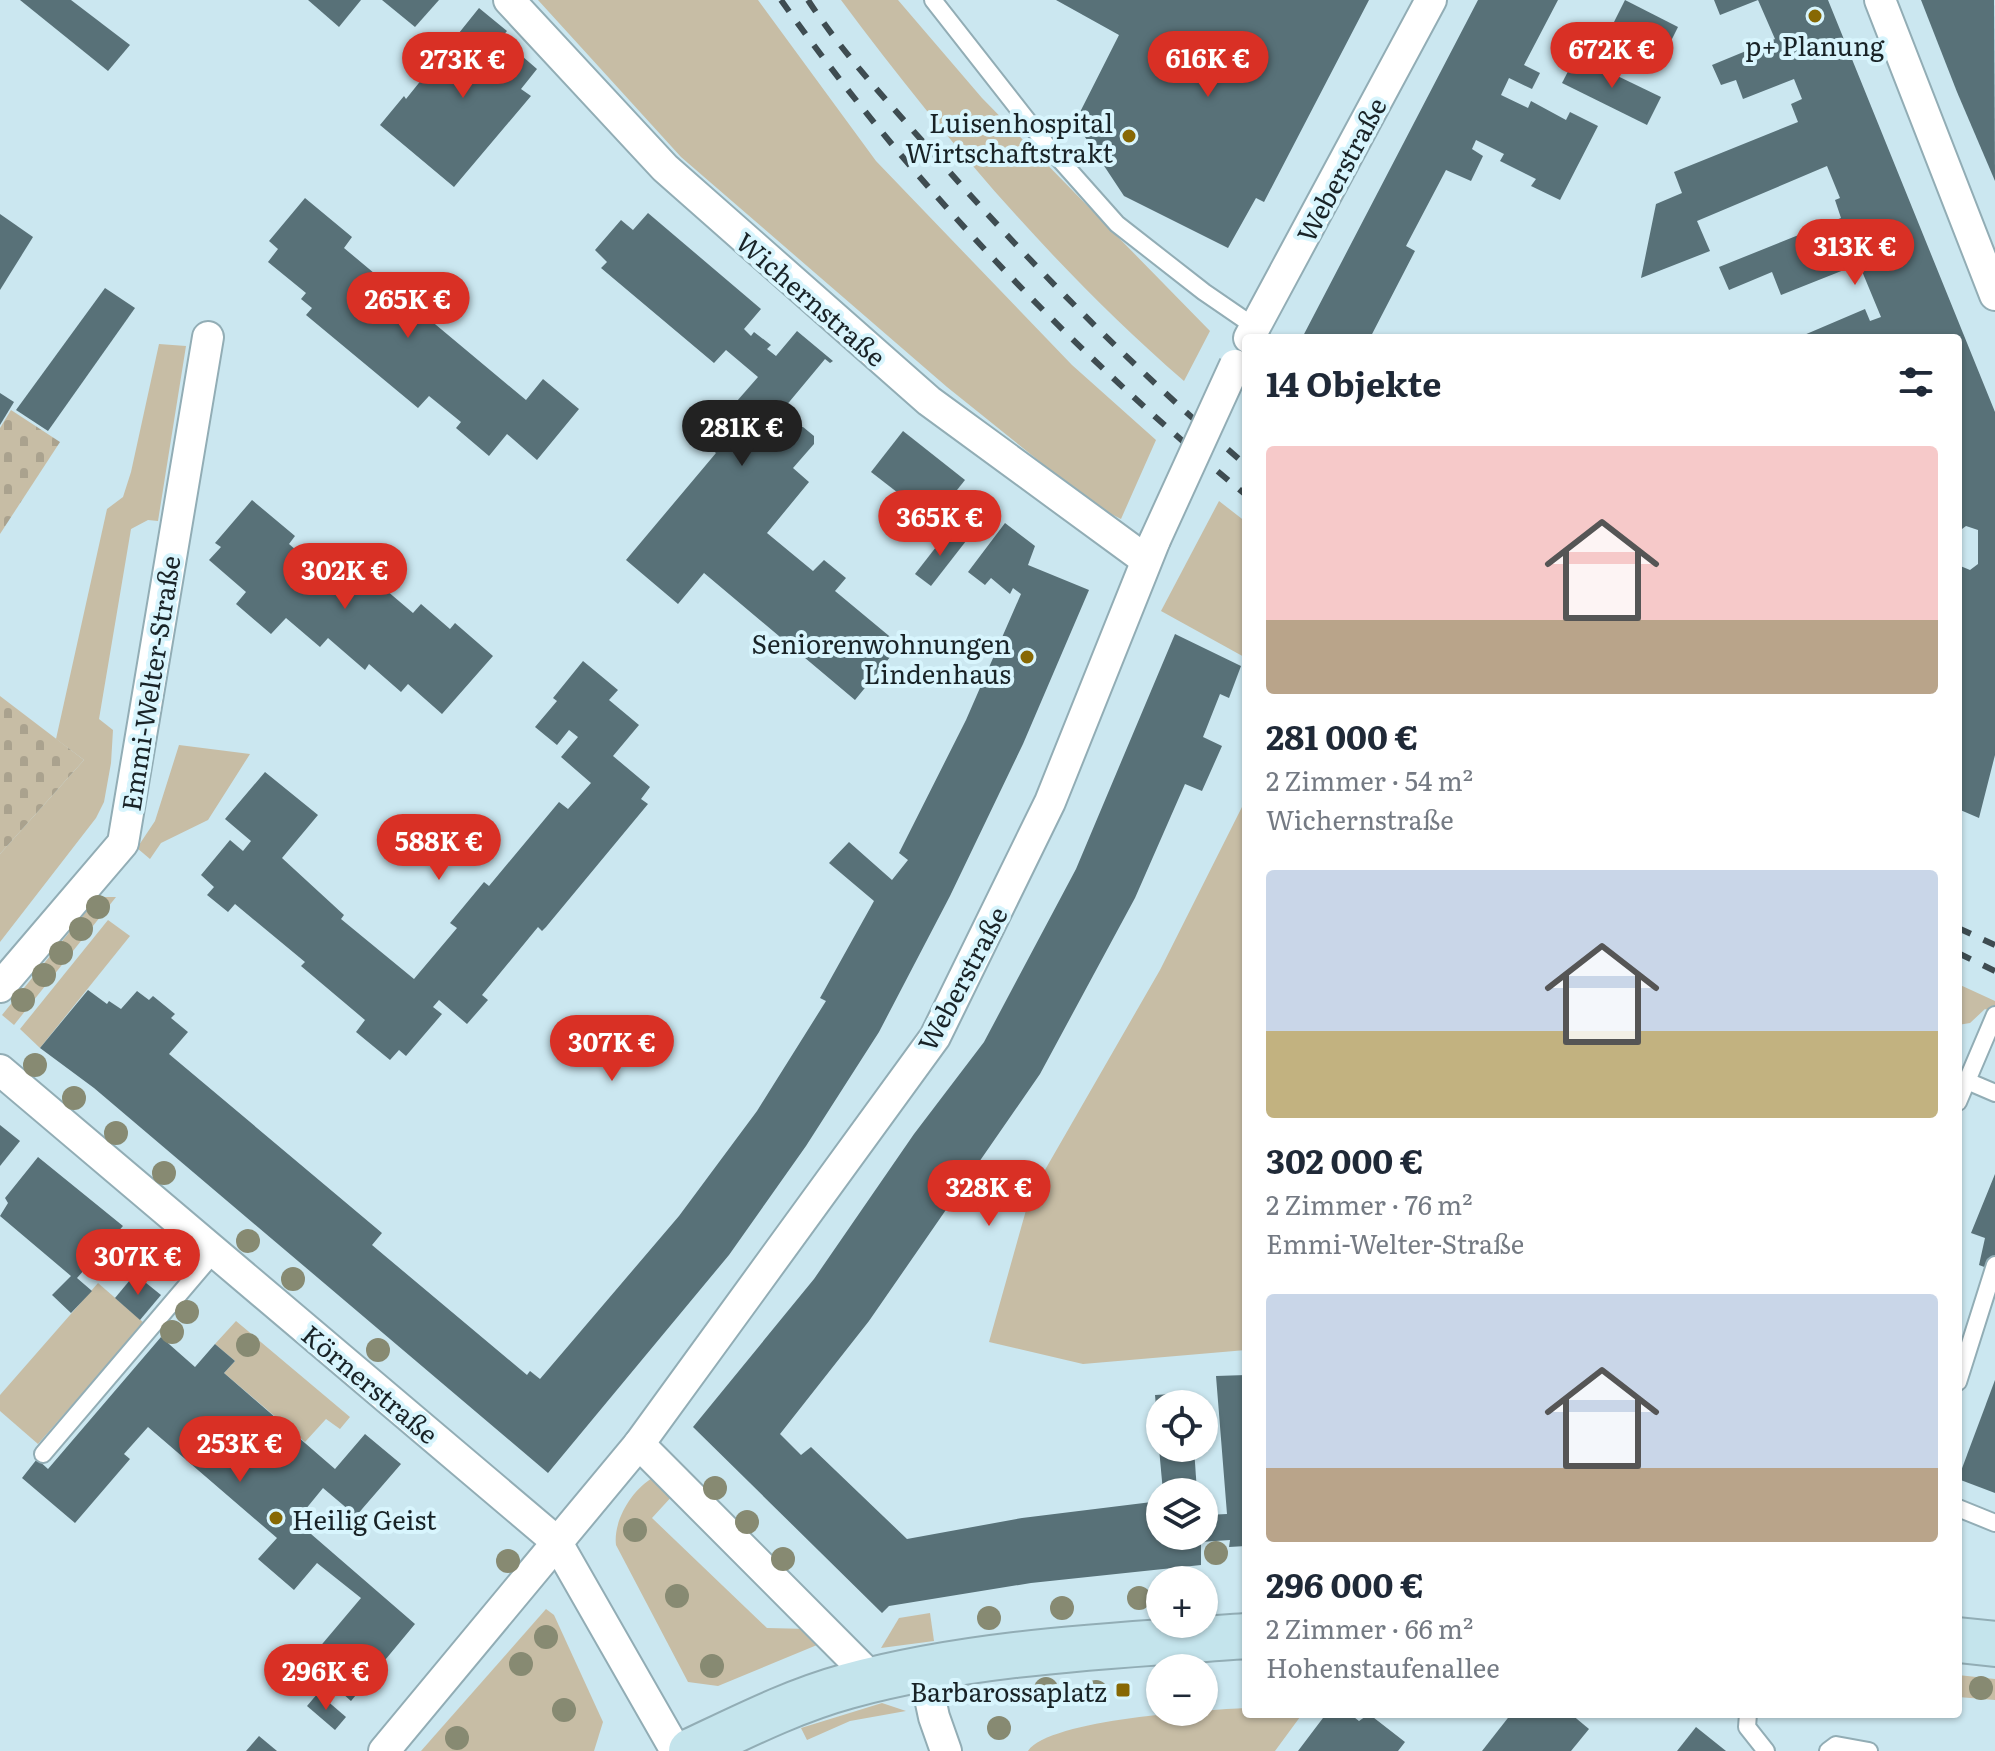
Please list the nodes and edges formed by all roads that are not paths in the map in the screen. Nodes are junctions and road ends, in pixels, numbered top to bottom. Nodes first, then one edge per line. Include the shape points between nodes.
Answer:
1 (509, 0) edge
2 (933, 0) edge
3 (1431, 0) edge
4 (1880, 0) edge
5 (1995, 295) edge
6 (1253, 334) edge
7 (208, 337) dead end
8 (1242, 344) edge
9 (1242, 357) edge
10 (1151, 550) junction
11 (0, 987) edge
12 (1995, 1015) edge
13 (0, 1070) edge
14 (1967, 1081) junction
15 (1962, 1093) edge
16 (1995, 1093) edge
17 (216, 1251) junction
18 (1995, 1265) edge
19 (1988, 1312) edge
20 (1962, 1373) edge
21 (639, 1444) junction
22 (43, 1454) dead end
23 (1962, 1510) edge
24 (1995, 1523) edge
25 (556, 1541) junction
26 (1242, 1636) edge
27 (1962, 1640) edge
28 (1995, 1644) edge
29 (924, 1670) junction
30 (874, 1680) junction
31 (1748, 1718) edge
32 (384, 1751) edge
33 (676, 1751) edge
34 (691, 1751) edge
35 (946, 1751) edge
36 (1766, 1751) edge
37 (1828, 1751) edge
38 (1869, 1751) edge

1 - 10 street, Wichernstraße via 665,168 906,381
2 - 8 lane via 1045,143 1117,224 1204,292
3 - 6 street, Weberstraße
4 - 5 street
7 - 11 street, Emmi-Welter-Straße via 123,843
9 - 10 street, Weberstraße, bridge
10 - 21 street, Weberstraße via 1050,802 935,1037
12 - 14 lane
13 - 17 street, Körnerstraße
14 - 15 lane
14 - 16 lane
17 - 22 lane
17 - 25 street, Körnerstraße
18 - 19 lane
19 - 20 lane
21 - 25 street, Weberstraße
21 - 30 street
23 - 24 lane
25 - 32 street, Weberstraße
25 - 33 street, Körnerstraße
26 - 29 main road via 1122,1643
27 - 28 main road
29 - 30 main road
29 - 35 street
30 - 34 main road via 781,1709
31 - 36 lane via 1747,1727
37 - 38 lane via 1848,1745

